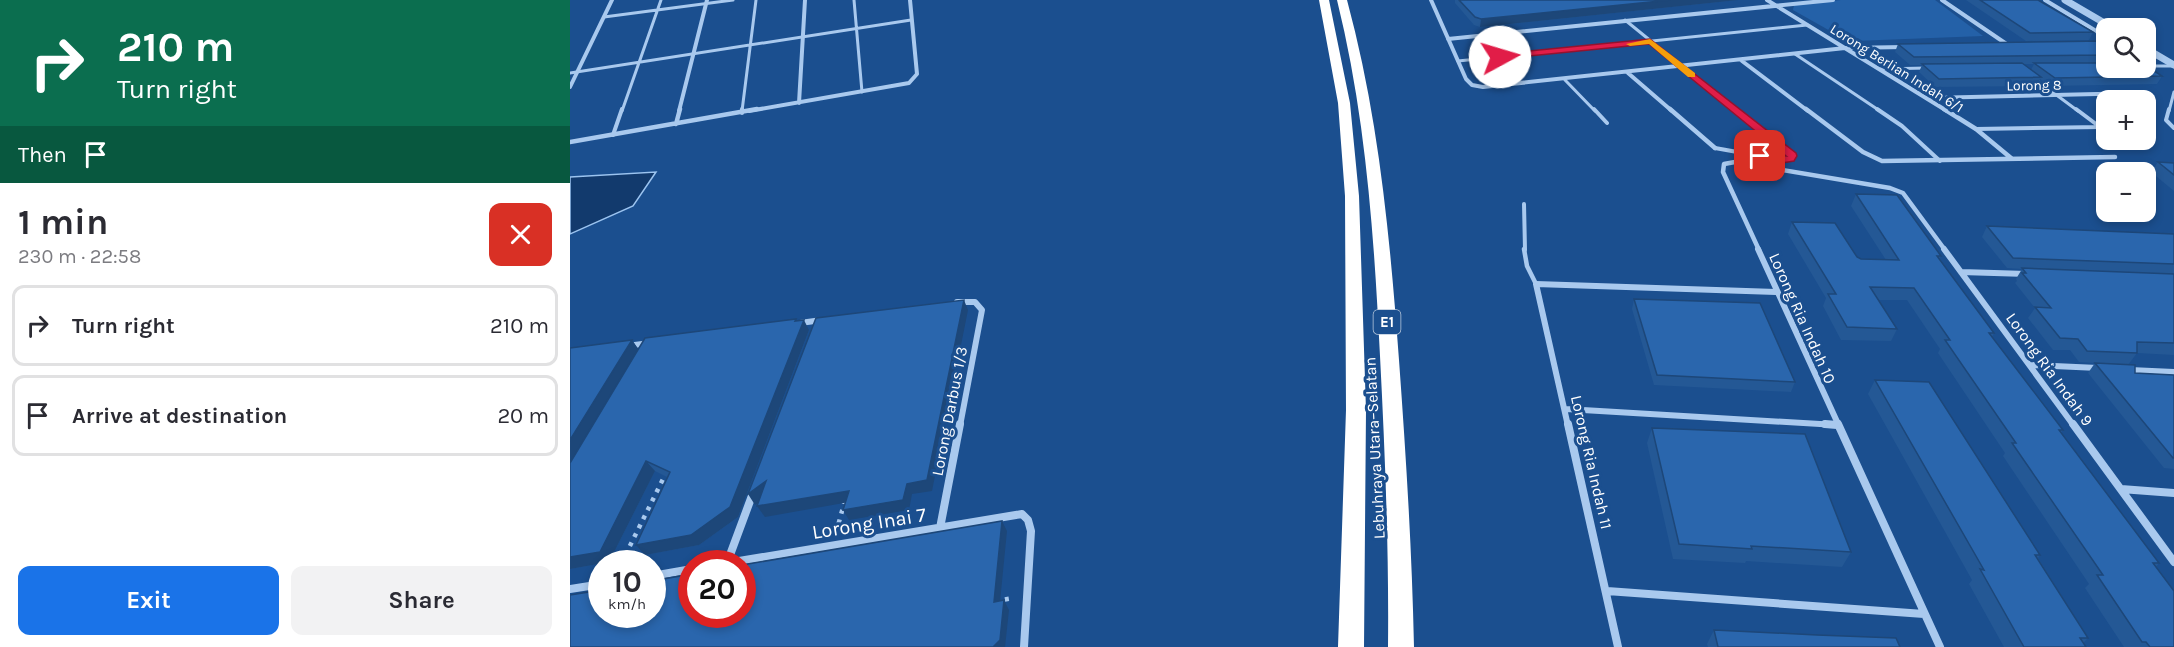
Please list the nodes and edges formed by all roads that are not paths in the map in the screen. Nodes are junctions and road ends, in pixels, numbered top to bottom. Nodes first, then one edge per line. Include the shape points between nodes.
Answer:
1 (612, 0) edge
2 (661, 0) edge
3 (733, 0) edge
4 (756, 0) edge
5 (805, 0) edge
6 (854, 0) edge
7 (910, 0) edge
8 (1324, 0) edge
9 (1342, 0) edge
10 (1431, 0) edge
11 (1767, 0) edge
12 (1833, 0) edge
13 (1942, 0) edge
14 (2045, 0) edge
15 (2065, 0) edge
16 (707, 2) edge
17 (1777, 6) junction
18 (657, 10) junction
19 (604, 17) junction
20 (2096, 18) edge
21 (912, 20) junction
22 (1626, 20) junction
23 (1807, 25) junction
24 (857, 29) junction
25 (2096, 31) edge
26 (803, 37) junction
27 (1448, 39) junction
28 (1650, 41) junction
29 (751, 45) junction
30 (1996, 45) edge
31 (2008, 45) junction
32 (2019, 45) edge
33 (1914, 46) edge
34 (1845, 48) junction
35 (694, 54) junction
36 (1795, 54) junction
37 (2156, 55) edge
38 (1741, 60) junction
39 (1458, 61) junction
40 (638, 63) junction
41 (1681, 66) junction
42 (2156, 66) edge
43 (2174, 66) edge
44 (1880, 69) junction
45 (1926, 69) edge
46 (577, 72) junction
47 (570, 73) edge
48 (1628, 73) junction
49 (2026, 73) edge
50 (1565, 80) junction
51 (570, 87) edge
52 (862, 92) junction
53 (2174, 92) edge
54 (2096, 94) edge
55 (2058, 95) junction
56 (1927, 98) junction
57 (799, 103) junction
58 (742, 113) junction
59 (1607, 123) dead end
60 (676, 124) junction
61 (2174, 128) edge
62 (1976, 129) junction
63 (613, 135) junction
64 (570, 142) edge
65 (1715, 148) joint
66 (2115, 157) dead end
67 (2012, 158) junction
68 (1940, 161) junction
69 (1903, 193) joint
70 (1524, 204) dead end
71 (1961, 272) junction
72 (2032, 274) edge
73 (1536, 284) junction
74 (1776, 292) junction
75 (950, 303) edge
76 (830, 319) edge
77 (818, 321) junction
78 (795, 324) edge
79 (814, 332) edge
80 (660, 342) edge
81 (649, 343) junction
82 (615, 348) edge
83 (643, 353) edge
84 (2030, 365) junction
85 (2102, 369) edge
86 (2126, 370) edge
87 (2174, 372) edge
88 (1566, 409) junction
89 (1837, 425) junction
90 (756, 486) edge
91 (2121, 489) junction
92 (2174, 493) edge
93 (940, 528) junction
94 (730, 550) edge
95 (756, 558) edge
96 (2174, 562) edge
97 (588, 586) edge
98 (570, 589) edge
99 (1607, 591) junction
100 (1924, 614) junction
101 (1024, 647) edge
102 (1351, 647) edge
103 (1401, 647) edge
104 (1618, 647) edge
105 (1940, 647) edge

1 - 19 street
2 - 18 lane
3 - 16 lane
4 - 29 lane
5 - 26 street
6 - 24 lane
7 - 21 street
8 - 102 highway, Lebuhraya Utara–Selatan / E1 via 1344,103 1352,196 1356,411
9 - 103 highway, Lebuhraya Utara–Selatan / E1 via 1365,92 1378,195 1393,412
10 - 27 street
11 - 17 street, Lorong Berlian Indah 6/1
12 - 17 street
13 - 31 street
14 - 25 street
15 - 20 street
16 - 18 lane
16 - 35 street
17 - 22 street
17 - 23 street, Lorong Berlian Indah 6/1
18 - 19 lane
18 - 40 lane
19 - 46 street
21 - 24 lane
21 - 52 street via 916,78 903,85
22 - 27 street
22 - 28 lane
23 - 28 lane
23 - 34 street, Lorong Berlian Indah 6/1
24 - 26 lane
24 - 52 lane
26 - 29 lane
26 - 57 street
27 - 39 street
28 - 39 lane
28 - 41 lane
29 - 35 lane
29 - 58 lane
30 - 31 street
31 - 32 street
33 - 34 street
34 - 36 street
34 - 44 street, Lorong Berlian Indah 6/1
35 - 40 lane
35 - 60 street
36 - 38 street
36 - 68 lane via 1902,126
37 - 43 street
38 - 41 street
38 - 68 street via 1869,157 1882,161
39 - 50 street via 1468,82 1477,87
40 - 46 lane
40 - 63 lane
41 - 48 street
41 - 65 lane via 1792,156 1782,160
42 - 43 lane
44 - 45 lane
44 - 56 street, Lorong Berlian Indah 6/1
46 - 47 lane
46 - 51 street
48 - 50 street
48 - 65 street
49 - 55 lane
50 - 59 lane
52 - 57 street
53 - 61 lane via 2165,116
54 - 55 street, Lorong 8
55 - 56 street, Lorong 8
55 - 62 lane via 2100,127
56 - 62 street, Lorong Berlian Indah 6/1
57 - 58 street
58 - 60 street
60 - 63 street
62 - 67 street, Lorong Berlian Indah 6/1
63 - 64 street
66 - 67 street
67 - 68 street
69 - 71 street, Lorong Ria Indah 9
69 - 74 street, Lorong Ria Indah 10 via 1822,176 1735,162 1724,164 1723,172
70 - 73 lane via 1526,262
71 - 72 street
71 - 84 street, Lorong Ria Indah 9
73 - 74 street
73 - 88 street, Lorong Ria Indah 11
74 - 89 street, Lorong Ria Indah 10
75 - 93 street, Lorong Darbus 1/3 via 975,302 982,310
76 - 77 street
77 - 78 street
77 - 79 street
80 - 81 street
81 - 82 street
81 - 83 street
84 - 85 street
84 - 91 street, Lorong Ria Indah 9
86 - 87 street
88 - 89 street
88 - 99 street, Lorong Ria Indah 11
89 - 100 street, Lorong Ria Indah 10
90 - 94 street
91 - 92 street
91 - 96 street, Lorong Ria Indah 9
93 - 95 street, Lorong Inai 7
93 - 101 street, Lorong Inai 7 via 1022,514 1028,520 1031,531
97 - 98 street
99 - 100 street
99 - 104 street, Lorong Ria Indah 11
100 - 105 street, Lorong Ria Indah 10

